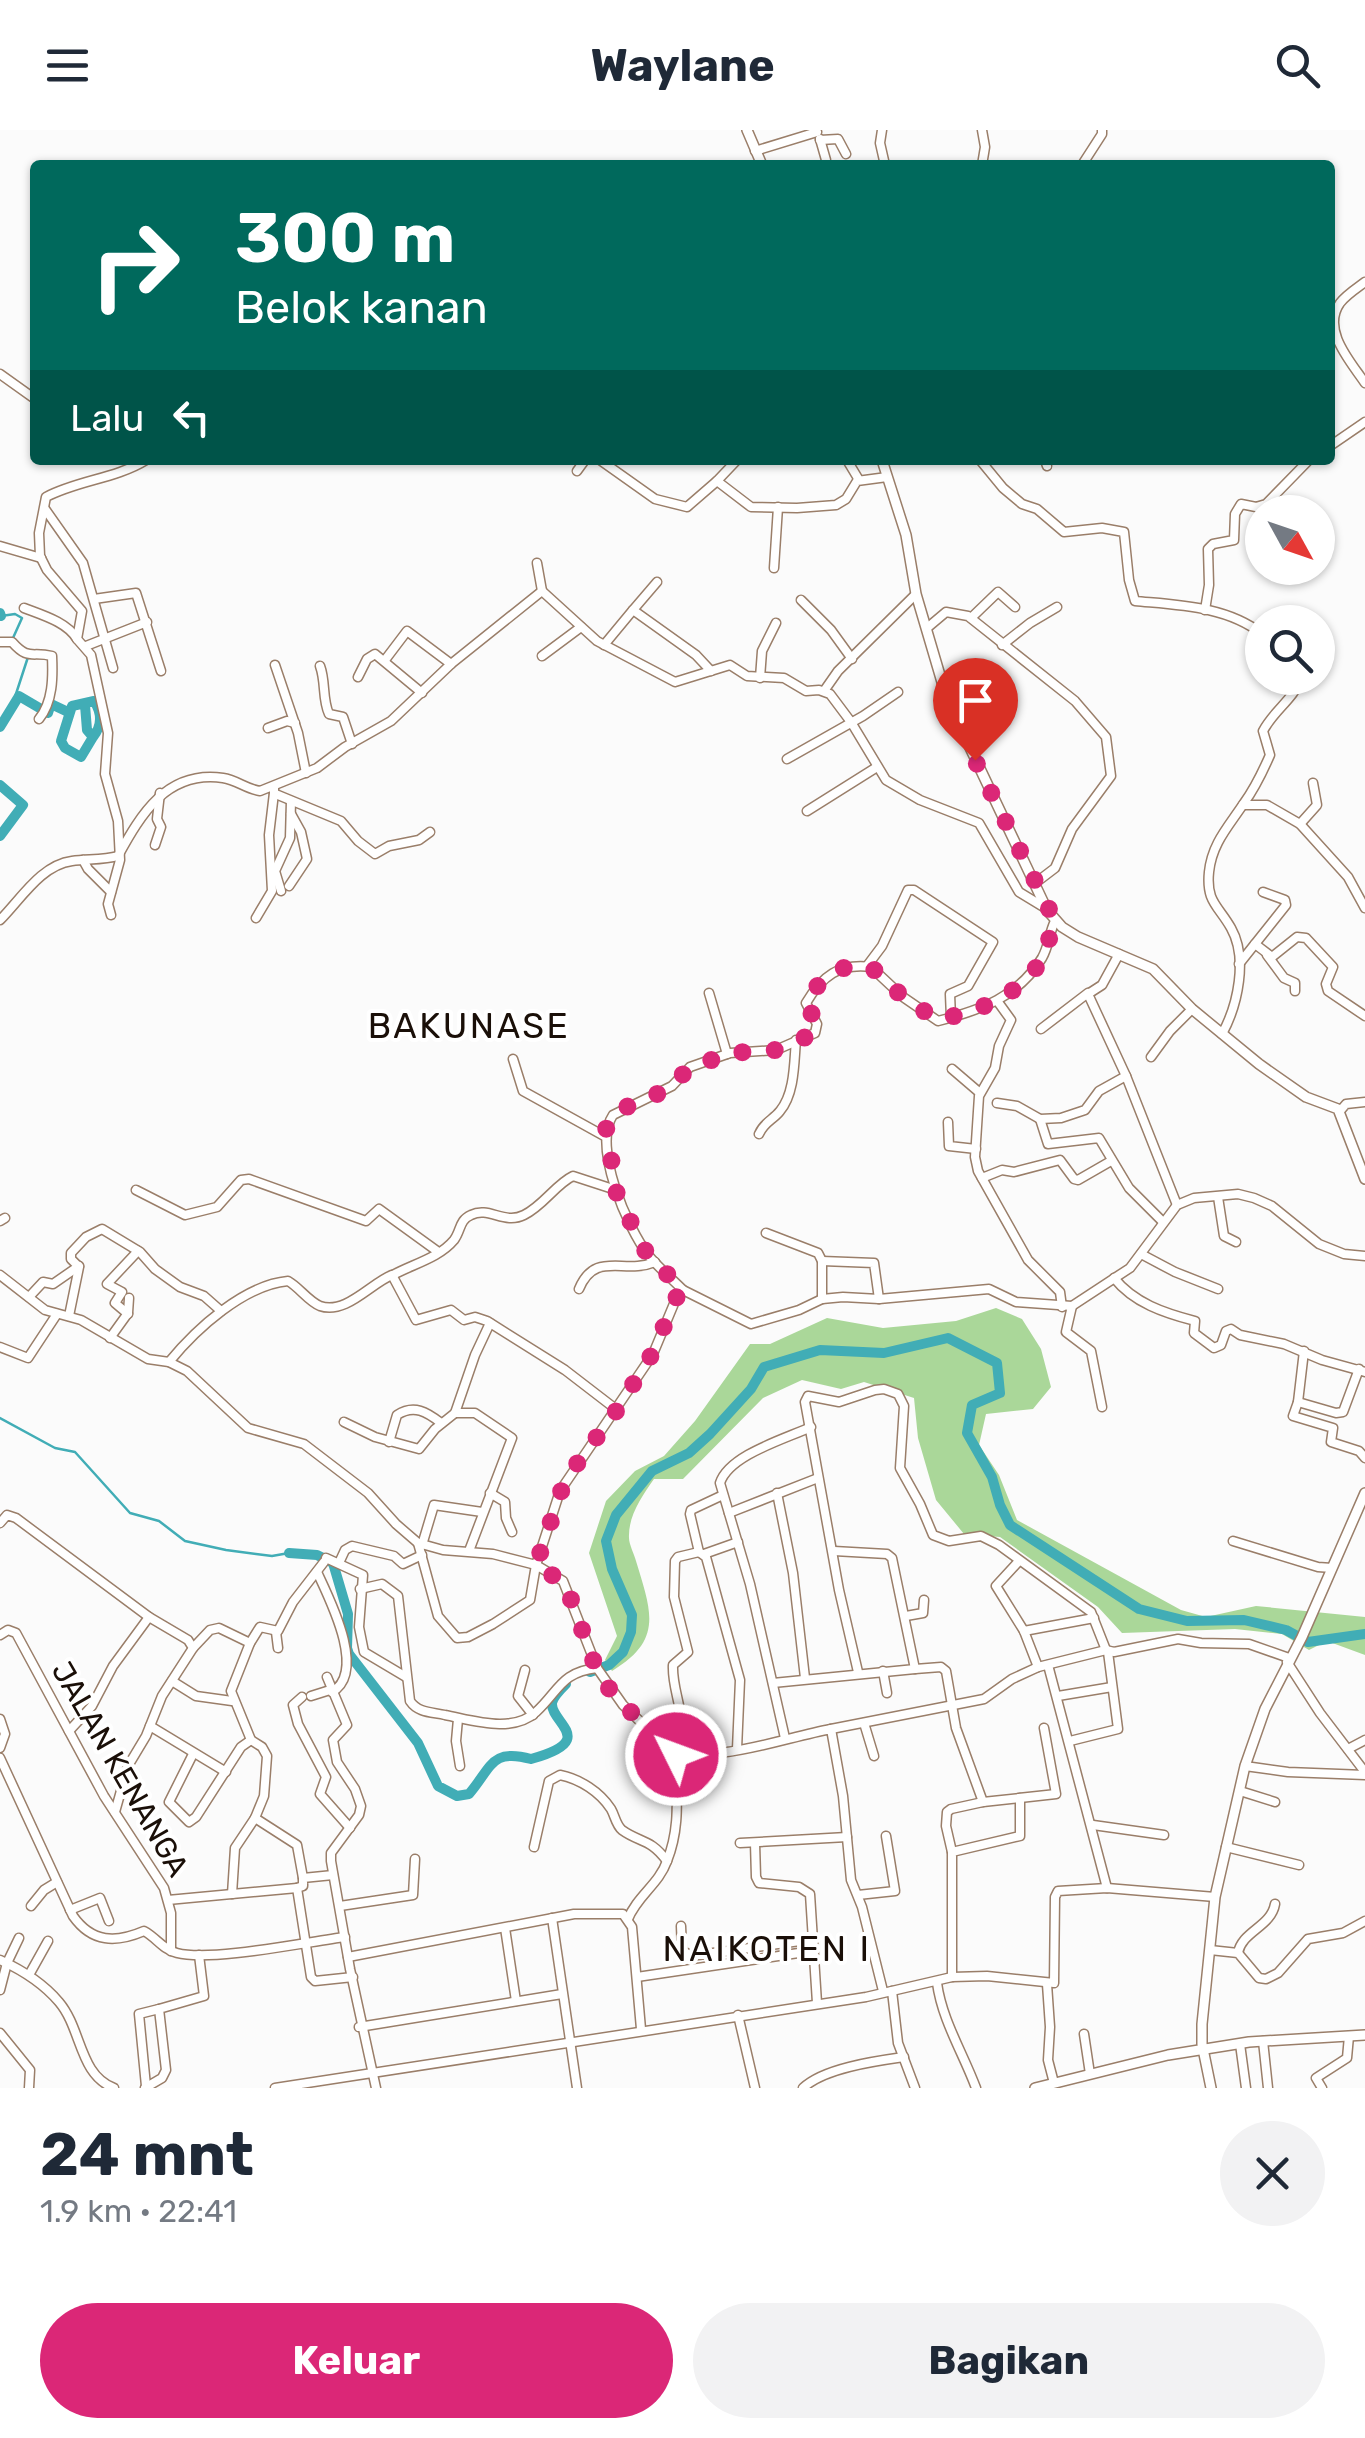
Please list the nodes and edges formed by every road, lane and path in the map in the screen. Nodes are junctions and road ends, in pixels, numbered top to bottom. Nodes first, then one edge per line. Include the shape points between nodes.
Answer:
1 (748, 130) edge
2 (882, 130) edge
3 (982, 130) edge
4 (1102, 130) edge
5 (818, 134) edge
6 (756, 151) junction
7 (846, 154) dead end
8 (760, 160) edge
9 (826, 160) dead end
10 (884, 160) edge
11 (983, 160) edge
12 (1085, 160) edge
13 (1365, 282) edge
14 (0, 374) edge
15 (1365, 382) edge
16 (30, 395) edge
17 (1365, 422) edge
18 (1335, 443) edge
19 (138, 465) edge
20 (581, 465) edge
21 (607, 465) edge
22 (732, 465) edge
23 (850, 465) edge
24 (884, 465) edge
25 (984, 465) edge
26 (1304, 465) edge
27 (577, 471) dead end
28 (887, 477) junction
29 (859, 480) junction
30 (716, 482) junction
31 (778, 507) junction
32 (45, 509) junction
33 (0, 546) edge
34 (41, 558) junction
35 (536, 563) dead end
36 (774, 568) dead end
37 (657, 582) dead end
38 (542, 591) junction
39 (916, 594) junction
40 (94, 600) junction
41 (801, 600) dead end
42 (1015, 607) dead end
43 (24, 608) dead end
44 (1057, 608) dead end
45 (632, 610) junction
46 (1206, 610) junction
47 (970, 618) junction
48 (148, 622) junction
49 (776, 623) dead end
50 (1245, 624) edge
51 (581, 626) junction
52 (927, 628) junction
53 (104, 638) junction
54 (78, 639) junction
55 (0, 642) edge
56 (604, 645) junction
57 (1002, 645) junction
58 (86, 646) junction
59 (542, 656) dead end
60 (384, 660) junction
61 (852, 660) junction
62 (451, 664) junction
63 (275, 665) dead end
64 (320, 666) dead end
65 (113, 668) dead end
66 (161, 670) dead end
67 (711, 671) junction
68 (358, 676) dead end
69 (760, 678) junction
70 (824, 691) junction
71 (422, 692) junction
72 (898, 692) dead end
73 (1292, 695) edge
74 (39, 719) dead end
75 (851, 722) junction
76 (294, 724) junction
77 (268, 728) dead end
78 (352, 744) junction
79 (787, 760) dead end
80 (877, 767) junction
81 (306, 773) junction
82 (1314, 783) dead end
83 (274, 790) junction
84 (160, 793) junction
85 (291, 801) junction
86 (1244, 805) junction
87 (807, 812) dead end
88 (291, 814) junction
89 (1300, 824) junction
90 (430, 832) dead end
91 (155, 846) dead end
92 (118, 856) junction
93 (83, 860) junction
94 (1034, 884) junction
95 (111, 892) junction
96 (1263, 892) dead end
97 (1365, 908) edge
98 (1047, 909) junction
99 (111, 915) dead end
100 (256, 918) dead end
101 (1055, 921) junction
102 (0, 923) edge
103 (1255, 944) junction
104 (1120, 954) junction
105 (1268, 956) junction
106 (1239, 964) junction
107 (867, 966) junction
108 (1286, 980) dead end
109 (1088, 993) junction
110 (709, 994) dead end
111 (998, 1002) junction
112 (1192, 1010) junction
113 (1365, 1016) edge
114 (951, 1018) junction
115 (1040, 1029) dead end
116 (1222, 1034) junction
117 (796, 1040) junction
118 (728, 1054) junction
119 (1151, 1057) dead end
120 (512, 1059) dead end
121 (952, 1069) dead end
122 (1126, 1076) junction
123 (980, 1093) junction
124 (1365, 1102) edge
125 (997, 1104) dead end
126 (1340, 1111) junction
127 (1040, 1118) junction
128 (948, 1122) dead end
129 (760, 1134) dead end
130 (606, 1137) junction
131 (976, 1149) junction
132 (1111, 1160) junction
133 (1363, 1165) edge
134 (982, 1178) junction
135 (1365, 1180) edge
136 (136, 1190) dead end
137 (616, 1190) junction
138 (1218, 1197) junction
139 (1177, 1205) junction
140 (1163, 1222) junction
141 (766, 1233) dead end
142 (1236, 1242) dead end
143 (138, 1251) junction
144 (436, 1251) junction
145 (1141, 1254) junction
146 (1365, 1256) edge
147 (655, 1262) junction
148 (822, 1262) junction
149 (79, 1266) junction
150 (0, 1275) edge
151 (392, 1275) junction
152 (1114, 1278) junction
153 (580, 1289) dead end
154 (683, 1290) junction
155 (1218, 1290) dead end
156 (30, 1297) junction
157 (129, 1298) dead end
158 (822, 1298) junction
159 (880, 1299) junction
160 (1072, 1306) junction
161 (1062, 1307) junction
162 (221, 1312) junction
163 (57, 1314) junction
164 (128, 1314) junction
165 (70, 1316) junction
166 (490, 1323) junction
167 (110, 1338) junction
168 (0, 1347) edge
169 (1304, 1351) junction
170 (169, 1362) junction
171 (1362, 1370) edge
172 (1298, 1402) junction
173 (1102, 1407) dead end
174 (617, 1410) junction
175 (455, 1413) junction
176 (344, 1422) dead end
177 (442, 1423) junction
178 (811, 1427) junction
179 (389, 1442) junction
180 (1365, 1458) edge
181 (818, 1478) junction
182 (490, 1493) junction
183 (777, 1493) junction
184 (1365, 1493) edge
185 (723, 1494) junction
186 (482, 1512) junction
187 (729, 1514) junction
188 (0, 1522) edge
189 (1360, 1522) edge
190 (512, 1532) dead end
191 (738, 1542) junction
192 (1232, 1542) dead end
193 (421, 1548) junction
194 (470, 1551) junction
195 (834, 1551) junction
196 (702, 1553) junction
197 (1018, 1561) junction
198 (339, 1563) junction
199 (536, 1565) junction
200 (1332, 1568) junction
201 (318, 1572) junction
202 (360, 1588) junction
203 (924, 1600) dead end
204 (906, 1616) junction
205 (149, 1617) junction
206 (1094, 1618) junction
207 (1024, 1631) junction
208 (276, 1632) junction
209 (0, 1634) edge
210 (250, 1642) junction
211 (193, 1648) junction
212 (278, 1648) dead end
213 (1107, 1651) junction
214 (1288, 1660) junction
215 (1043, 1666) junction
216 (596, 1668) junction
217 (916, 1668) junction
218 (525, 1670) dead end
219 (883, 1671) junction
220 (858, 1672) junction
221 (327, 1677) dead end
222 (406, 1677) junction
223 (805, 1678) junction
224 (172, 1681) junction
225 (773, 1682) junction
226 (1112, 1687) junction
227 (331, 1691) junction
228 (886, 1693) dead end
229 (1058, 1696) junction
230 (232, 1702) junction
231 (951, 1705) junction
232 (534, 1715) junction
233 (0, 1719) edge
234 (458, 1719) junction
235 (864, 1723) junction
236 (150, 1726) junction
237 (1044, 1728) dead end
238 (831, 1729) junction
239 (69, 1731) junction
240 (784, 1738) junction
241 (251, 1740) junction
242 (1365, 1740) edge
243 (1070, 1741) junction
244 (0, 1748) edge
245 (737, 1749) junction
246 (1348, 1750) junction
247 (193, 1754) junction
248 (676, 1755) junction
249 (874, 1756) dead end
250 (0, 1758) edge
251 (460, 1766) dead end
252 (1245, 1766) junction
253 (226, 1772) junction
254 (1365, 1773) edge
255 (2, 1790) edge
256 (14, 1790) junction
257 (1240, 1790) junction
258 (1020, 1798) junction
259 (984, 1802) junction
260 (1275, 1802) dead end
261 (115, 1812) junction
262 (255, 1818) junction
263 (1092, 1825) junction
264 (350, 1828) junction
265 (1164, 1835) dead end
266 (886, 1836) dead end
267 (847, 1838) junction
268 (740, 1842) dead end
269 (755, 1843) junction
270 (534, 1847) dead end
271 (1226, 1847) junction
272 (952, 1852) junction
273 (416, 1859) dead end
274 (668, 1861) junction
275 (1299, 1865) dead end
276 (333, 1876) junction
277 (303, 1878) junction
278 (57, 1882) junction
279 (297, 1888) junction
280 (1108, 1888) junction
281 (232, 1894) junction
282 (858, 1895) junction
283 (1215, 1898) junction
284 (168, 1900) junction
285 (1275, 1904) dead end
286 (32, 1906) dead end
287 (340, 1906) junction
288 (70, 1910) junction
289 (552, 1918) junction
290 (628, 1919) junction
291 (109, 1921) dead end
292 (1365, 1921) edge
293 (681, 1926) dead end
294 (505, 1928) junction
295 (345, 1937) junction
296 (19, 1938) dead end
297 (48, 1941) dead end
298 (304, 1943) junction
299 (774, 1944) junction
300 (738, 1948) junction
301 (812, 1949) junction
302 (1210, 1950) junction
303 (172, 1951) junction
304 (1238, 1952) junction
305 (199, 1955) junction
306 (691, 1956) junction
307 (776, 1956) junction
308 (348, 1957) junction
309 (4, 1961) edge
310 (740, 1962) junction
311 (692, 1969) junction
312 (351, 1974) junction
313 (29, 1975) junction
314 (637, 1977) junction
315 (952, 1977) junction
316 (937, 1983) junction
317 (1047, 1984) junction
318 (0, 1990) edge
319 (887, 1991) junction
320 (562, 1994) junction
321 (516, 2002) junction
322 (817, 2002) junction
323 (159, 2009) junction
324 (738, 2015) junction
325 (360, 2026) junction
326 (642, 2029) junction
327 (0, 2033) edge
328 (1084, 2034) dead end
329 (1365, 2035) edge
330 (1349, 2036) junction
331 (1263, 2040) junction
332 (568, 2043) junction
333 (1245, 2043) junction
334 (1202, 2047) junction
335 (904, 2057) junction
336 (1090, 2074) junction
337 (371, 2075) junction
338 (94, 2076) junction
339 (336, 2084) edge
340 (1043, 2086) edge
341 (145, 2087) edge
342 (29, 2088) edge
343 (91, 2088) edge
344 (114, 2088) edge
345 (275, 2088) edge
346 (374, 2088) edge
347 (577, 2088) edge
348 (755, 2088) edge
349 (803, 2088) edge
350 (915, 2088) edge
351 (976, 2088) edge
352 (1211, 2088) edge
353 (1246, 2088) edge
354 (1268, 2088) edge
355 (1322, 2088) edge

1 - 6 main road
2 - 10 street
3 - 11 street
4 - 12 street
5 - 6 street
5 - 7 street via 838,140
5 - 9 street
6 - 8 main road
13 - 15 street via 1340,302 1335,319 1337,337
14 - 16 street
17 - 18 street
19 - 32 street via 54,492 44,499
20 - 27 street
21 - 30 street via 655,499 681,506 690,506
22 - 30 street
23 - 29 street
24 - 28 main road
25 - 46 street via 1058,530 1124,532 1134,601
26 - 46 street via 1266,504 1241,504 1234,540 1208,549
28 - 29 street
28 - 39 main road
29 - 31 street via 834,506
30 - 31 street via 751,507
31 - 36 street
32 - 34 street
32 - 40 street via 83,563
33 - 34 street
34 - 54 street via 82,610
35 - 38 street
37 - 45 street
38 - 51 street
38 - 62 street
39 - 52 main road
39 - 61 street
40 - 48 street via 134,592
40 - 53 street
41 - 61 street
42 - 47 street via 998,592
43 - 54 street via 59,622
44 - 57 street
45 - 56 street
45 - 67 street
46 - 50 street
47 - 52 street via 950,612
47 - 57 street
48 - 53 street
48 - 66 street
49 - 69 street via 762,651
51 - 56 street
51 - 59 street
52 - 94 main road via 950,707
53 - 58 street
53 - 65 street
54 - 58 street
55 - 74 street via 12,642 22,654 52,656 52,686
56 - 67 street via 676,682
57 - 94 street via 1082,708 1104,733 1111,758 1111,776 1072,828 1055,868
58 - 92 street via 106,717 105,774 118,821
60 - 62 street via 408,631
60 - 68 street via 373,654
60 - 71 street
61 - 70 street
62 - 71 street
63 - 76 street
64 - 78 street via 327,710 343,717
67 - 69 street via 732,665
69 - 70 street
70 - 75 street
71 - 78 street
72 - 75 street
73 - 86 street via 1262,732 1270,755
75 - 79 street
75 - 80 street
76 - 77 street
76 - 81 street
78 - 81 street
80 - 87 street
80 - 98 street via 893,786 979,824 1020,892
81 - 83 street
82 - 89 street via 1318,805
83 - 84 street via 217,777
83 - 85 street
83 - 100 street via 268,835 272,891
84 - 91 street
84 - 92 street
85 - 88 street
85 - 90 street via 340,821 375,854
86 - 89 street via 1267,805
86 - 106 street via 1220,836 1209,877 1211,901 1234,934
88 - 88 street via 290,838 275,871 285,888 307,859
89 - 97 street via 1348,877
92 - 93 street
92 - 95 street
93 - 95 street
93 - 102 street via 44,873
94 - 98 main road
95 - 99 street
96 - 103 street via 1286,902
98 - 101 main road
101 - 104 main road
101 - 111 street via 1040,962
103 - 105 street
103 - 106 street
104 - 109 street via 1102,984
104 - 112 main road via 1153,970
105 - 108 street
105 - 113 street via 1306,938 1334,967 1328,991
106 - 116 street
107 - 114 street via 929,1017
107 - 114 street via 908,890 914,890 993,941 968,986 950,994
107 - 117 street via 828,974 806,1003 816,1031
109 - 115 street
109 - 122 street
110 - 118 street
111 - 114 street
111 - 123 street via 1011,1020
112 - 116 main road
112 - 119 street
116 - 126 main road via 1306,1097
117 - 118 street via 776,1050
117 - 129 street via 786,1101
118 - 130 street via 691,1067 664,1091 617,1111
120 - 130 street via 521,1089
121 - 123 street
122 - 127 street via 1099,1090 1082,1112
122 - 139 street
123 - 131 street
124 - 126 street
125 - 127 street
126 - 133 main road
127 - 132 street via 1046,1143 1098,1137
128 - 131 street via 949,1146
130 - 137 street
131 - 134 street
132 - 134 street via 1075,1180 1060,1160
132 - 140 street
133 - 135 main road
134 - 161 street via 1028,1260 1060,1292
136 - 144 street via 185,1215 218,1207 248,1178 366,1221 380,1209
137 - 144 street via 568,1178 520,1218 483,1212 466,1217 453,1241
137 - 147 street
138 - 139 street
138 - 142 street via 1224,1236
138 - 146 street via 1254,1198 1318,1244
139 - 140 street
140 - 145 street
141 - 148 street via 816,1252
143 - 149 street via 102,1229 71,1253
143 - 162 street
143 - 164 street via 107,1284 122,1292 115,1303
144 - 151 street
145 - 152 street
145 - 155 street
147 - 153 street via 596,1267
147 - 154 street
148 - 158 street
148 - 159 street via 872,1262
149 - 156 street via 53,1284 44,1282
149 - 165 street
150 - 156 street
151 - 162 street via 339,1306 319,1306 286,1281
151 - 166 street via 416,1320 451,1310 464,1320
152 - 160 street
152 - 169 street via 1140,1300 1195,1321 1194,1334 1214,1348 1230,1329
154 - 158 street via 752,1324
154 - 174 street
156 - 163 street
157 - 164 street
158 - 159 street
159 - 161 street via 989,1289 1016,1302
160 - 161 street
160 - 173 street via 1066,1332 1090,1350
162 - 170 street
163 - 165 street
163 - 168 street via 28,1358
164 - 167 street
165 - 167 street
166 - 174 street
166 - 175 street
167 - 170 street via 148,1359
169 - 171 street
169 - 172 street
170 - 193 street via 194,1375 248,1428 293,1438 314,1451 368,1493
171 - 172 street via 1344,1412
172 - 180 street via 1293,1416 1333,1428 1332,1442
174 - 199 street via 565,1480
175 - 177 street
175 - 182 street via 478,1414 512,1437
176 - 179 street
177 - 179 street via 417,1450
177 - 179 street via 422,1410 404,1410
178 - 181 street
178 - 185 street via 729,1468 720,1479
178 - 197 street via 807,1397 839,1402 884,1388 898,1394 904,1406 900,1468 933,1535 948,1541 984,1537
181 - 183 street
181 - 195 street
182 - 186 street
182 - 190 street via 505,1502
183 - 187 street
183 - 223 street
184 - 189 main road
185 - 187 street
185 - 196 street via 691,1511
186 - 193 street via 434,1505
186 - 194 street
187 - 191 street
188 - 205 street via 7,1515 16,1518
189 - 200 main road
191 - 196 street
191 - 225 street
192 - 200 street
193 - 194 street
193 - 198 street via 403,1564 352,1546
193 - 199 street via 438,1616 460,1639 524,1606
194 - 199 street
195 - 204 street via 890,1556
195 - 220 street
196 - 245 street via 740,1680
196 - 248 street via 675,1561 674,1597 688,1652 673,1665 681,1718
197 - 206 street
197 - 207 street via 996,1586
198 - 201 street via 325,1560
198 - 202 street via 363,1575
199 - 216 street via 565,1583
200 - 214 main road
201 - 208 street
201 - 227 street via 344,1645 346,1678
202 - 222 street via 364,1652
202 - 222 street via 382,1584 398,1596
203 - 204 street via 923,1612
204 - 217 street
205 - 211 street
205 - 239 street
206 - 207 street
206 - 213 street
207 - 215 street
208 - 210 street via 262,1626
208 - 212 street
209 - 239 street, JALAN KENANGA via 16,1633
210 - 211 street via 219,1628
210 - 230 street
211 - 224 street
213 - 214 street via 1178,1639 1248,1644
213 - 215 street
213 - 226 street
214 - 246 street
214 - 252 main road
215 - 229 street
215 - 231 street via 986,1698
216 - 232 street via 570,1674
216 - 248 street via 657,1747
217 - 219 street
217 - 231 street via 946,1671
218 - 232 street via 518,1696
219 - 220 street
219 - 228 street
220 - 223 street
221 - 227 street
222 - 234 street via 415,1708
223 - 225 street
224 - 230 street via 196,1696
224 - 236 street
225 - 240 street
226 - 229 street
226 - 243 street via 1116,1731
227 - 264 street via 348,1726 333,1740 333,1750 361,1806
227 - 264 street via 293,1706 326,1777 320,1794
229 - 243 street
230 - 241 street
231 - 235 street
231 - 259 street
232 - 234 street via 494,1724
233 - 244 street
234 - 251 street
235 - 238 street
235 - 249 street
236 - 247 street
236 - 261 street via 126,1771
237 - 258 street via 1056,1794
238 - 240 street
238 - 267 street
239 - 261 street, JALAN KENANGA
240 - 245 street
241 - 253 street
241 - 262 street via 266,1756 264,1796
242 - 246 street
243 - 263 street
245 - 248 street
246 - 254 street
247 - 253 street
247 - 253 street via 169,1802 184,1820 196,1817
248 - 274 street via 679,1814
250 - 256 street
252 - 254 street
252 - 257 main road
255 - 256 street
256 - 278 street
257 - 260 street
257 - 271 main road
258 - 259 street
258 - 272 street via 1022,1834
259 - 272 street via 948,1811
261 - 284 street, JALAN KENANGA
262 - 277 street via 297,1845
262 - 281 street via 235,1848
263 - 265 street
263 - 280 street
264 - 276 street via 332,1853
266 - 282 street via 895,1890
267 - 269 street
267 - 282 street
268 - 269 street
269 - 301 street via 759,1883 810,1894
270 - 274 street via 550,1780 560,1775 592,1790 620,1828
271 - 275 street
271 - 283 main road
272 - 315 street
273 - 287 street via 414,1895
274 - 290 street
276 - 277 street
276 - 287 street
277 - 279 street
278 - 286 street
278 - 288 street
279 - 281 street
279 - 298 street
280 - 283 street
280 - 317 street via 1056,1892 1055,1981
281 - 284 street
282 - 319 street
283 - 302 main road
284 - 303 street, JALAN KENANGA
285 - 304 street
287 - 295 street
288 - 291 street via 100,1898
288 - 303 street via 98,1938 116,1941 144,1932
289 - 290 street via 608,1912
289 - 294 street
289 - 320 street
290 - 314 street
292 - 304 street via 1344,1934 1308,1939 1266,1980
293 - 306 street via 682,1950
294 - 308 street
294 - 321 street
295 - 298 street
295 - 308 street
296 - 309 street
297 - 313 street
298 - 305 street
298 - 312 street via 314,1980
299 - 300 street
299 - 301 street via 800,1941
299 - 307 street
300 - 306 street
300 - 310 street
301 - 307 street
301 - 322 street
302 - 304 street
302 - 334 main road
303 - 305 street
305 - 323 street via 204,1996
306 - 311 street
307 - 310 street
308 - 312 street
309 - 313 street
309 - 318 street
310 - 311 street
311 - 314 street
312 - 325 street
313 - 338 street via 60,2003
314 - 326 street
315 - 316 street
315 - 317 street
316 - 319 street
316 - 351 street via 942,2012
317 - 340 street
319 - 322 street
319 - 335 street
320 - 321 street
320 - 332 street
321 - 325 street
322 - 324 street
323 - 341 street via 166,2070
323 - 341 street via 138,2014
324 - 326 street
324 - 348 street
325 - 337 street
326 - 332 street
327 - 342 street via 30,2070
328 - 336 street
329 - 330 main road
330 - 331 main road
330 - 355 street via 1347,2058 1316,2078
331 - 333 main road
331 - 354 street
332 - 337 street
332 - 347 street
333 - 334 main road
333 - 353 street
334 - 336 main road
334 - 352 main road
335 - 349 street via 862,2062
335 - 350 street
336 - 340 main road
337 - 339 street
337 - 346 street
338 - 343 street
338 - 344 street
339 - 345 street

